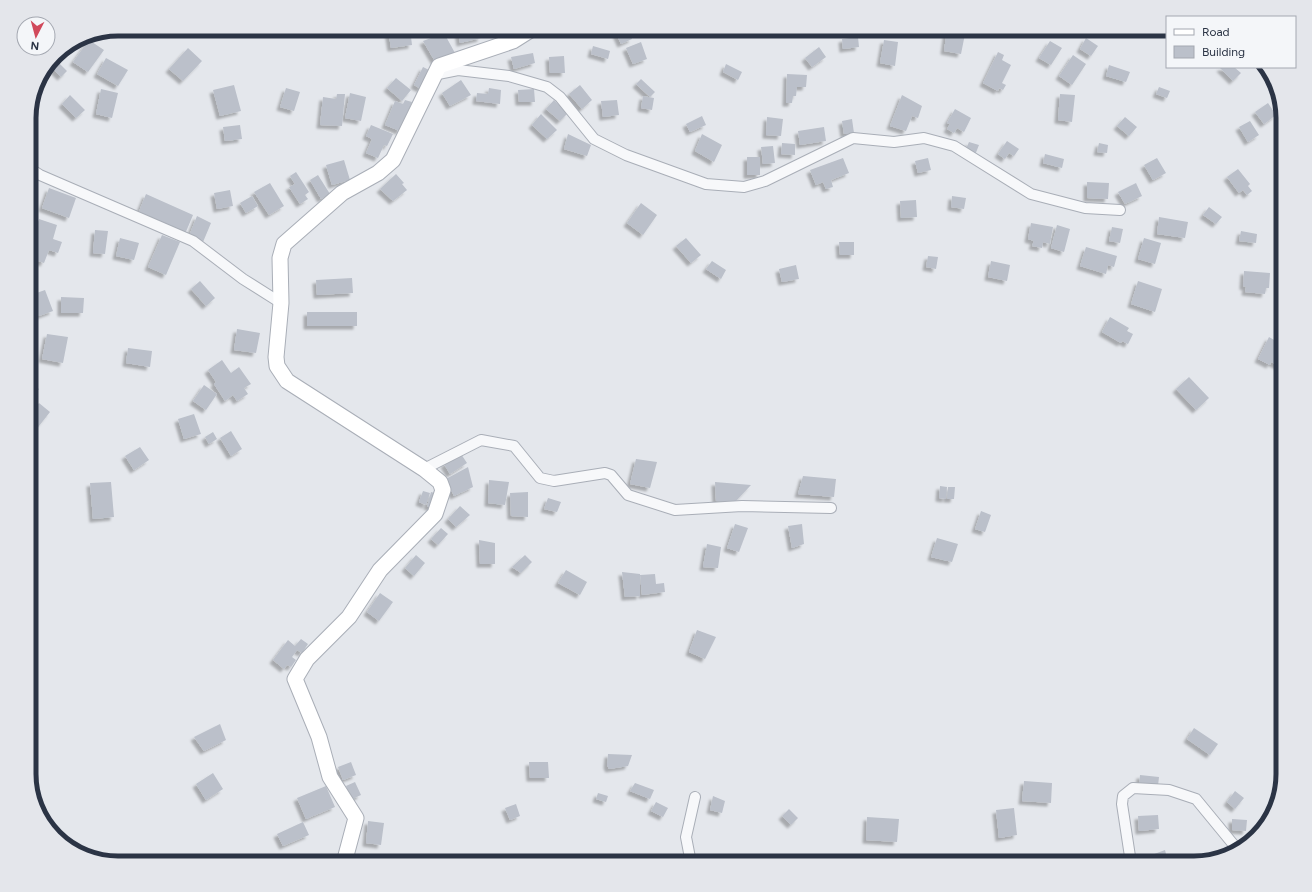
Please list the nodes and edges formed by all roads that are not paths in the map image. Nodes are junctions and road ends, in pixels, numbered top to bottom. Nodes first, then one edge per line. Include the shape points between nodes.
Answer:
1 (521, 36) edge
2 (433, 75) junction
3 (36, 172) edge
4 (1120, 210) dead end
5 (281, 303) junction
6 (424, 468) junction
7 (831, 508) dead end
8 (695, 797) dead end
9 (1235, 845) edge
10 (346, 856) edge
11 (690, 856) edge
12 (1130, 856) edge

1 - 2 street via 439,66
2 - 4 street via 458,70 510,76 547,87 560,96 594,139 626,155 706,184 744,187 765,181 853,138 894,142 924,138 954,146 1031,194 1085,208
2 - 5 street via 393,160 378,173 342,192 284,244 280,258
3 - 5 street via 192,240 243,279
5 - 6 street via 276,357 277,366 287,381
6 - 7 street via 481,440 514,446 540,478 554,481 605,473 611,475 628,494 675,510 742,506
6 - 10 street via 440,482 443,490 435,514 380,570 349,617 307,659 296,680 319,737 330,777 356,818
8 - 11 street via 686,837
9 - 12 street via 1196,799 1169,790 1133,788 1124,796 1122,804

